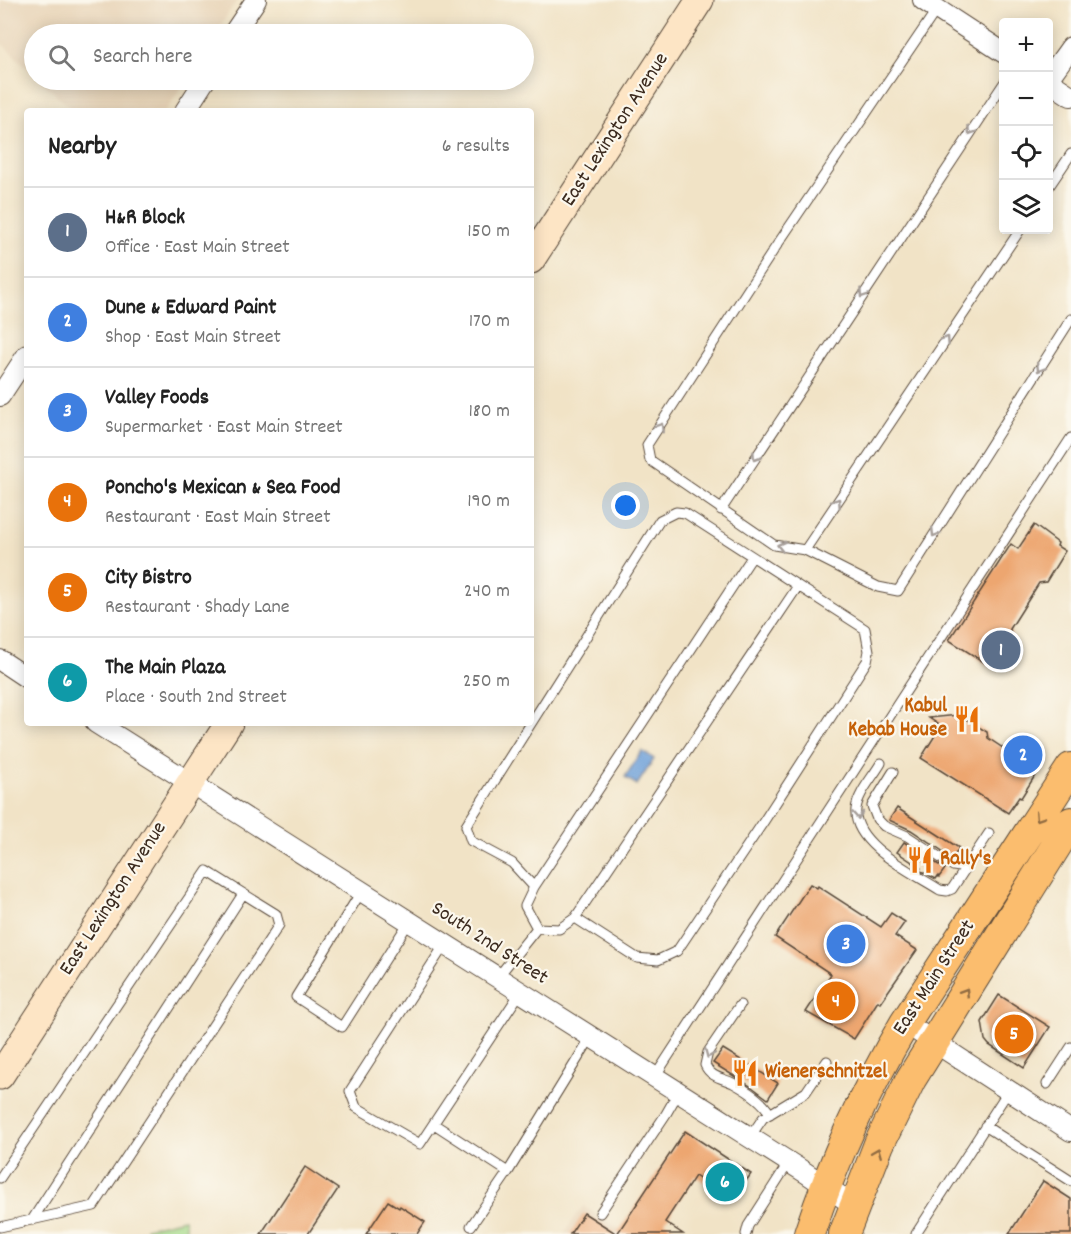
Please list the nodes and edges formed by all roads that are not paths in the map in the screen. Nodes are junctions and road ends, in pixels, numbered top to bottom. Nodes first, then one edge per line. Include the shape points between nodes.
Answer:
1 (255, 0) edge
2 (700, 0) edge
3 (930, 5) edge
4 (239, 24) edge
5 (1071, 47) edge
6 (999, 49) edge
7 (1053, 73) edge
8 (1053, 83) edge
9 (199, 90) edge
10 (999, 91) edge
11 (1071, 96) edge
12 (187, 108) edge
13 (1071, 154) edge
14 (1053, 181) edge
15 (1017, 234) edge
16 (534, 255) edge
17 (1071, 319) edge
18 (24, 360) edge
19 (0, 396) edge
20 (1071, 438) edge
21 (721, 510) junction
22 (805, 550) junction
23 (753, 556) junction
24 (798, 586) junction
25 (0, 660) edge
26 (24, 676) edge
27 (534, 719) edge
28 (101, 726) edge
29 (227, 726) edge
30 (529, 726) edge
31 (881, 764) dead end
32 (1071, 768) edge
33 (893, 771) dead end
34 (189, 783) junction
35 (1071, 822) edge
36 (989, 833) dead end
37 (1017, 851) junction
38 (1044, 866) junction
39 (967, 868) junction
40 (534, 887) junction
41 (361, 892) junction
42 (243, 894) junction
43 (575, 918) junction
44 (409, 922) junction
45 (537, 928) junction
46 (445, 944) junction
47 (496, 978) junction
48 (520, 993) junction
49 (740, 1005) dead end
50 (905, 1023) junction
51 (591, 1037) junction
52 (934, 1042) junction
53 (1071, 1047) edge
54 (828, 1061) dead end
55 (0, 1076) edge
56 (654, 1078) junction
57 (1047, 1084) dead end
58 (1009, 1090) junction
59 (678, 1093) junction
60 (770, 1114) junction
61 (434, 1124) junction
62 (985, 1126) junction
63 (1071, 1131) edge
64 (750, 1137) junction
65 (789, 1162) junction
66 (508, 1172) junction
67 (0, 1178) edge
68 (1071, 1181) edge
69 (827, 1187) junction
70 (855, 1206) junction
71 (600, 1213) dead end
72 (32, 1220) junction
73 (471, 1226) dead end
74 (0, 1227) edge
75 (746, 1234) edge
76 (809, 1234) edge
77 (844, 1234) edge
78 (916, 1234) edge

1 - 4 street
2 - 16 street, East Lexington Avenue
3 - 6 street
21 -> 3 lane via 650,460 647,446
5 - 7 street
8 - 11 street
9 - 12 street
10 -> 21 lane
13 - 14 lane
22 -> 15 lane
17 -> 22 lane via 898,591 878,587
18 - 19 street
20 - 56 lane
22 -> 21 lane via 774,545
23 - 24 lane
23 - 27 lane via 685,513 676,512 660,520
23 - 40 lane
24 - 43 lane
24 - 43 lane via 865,629 867,661 677,951 658,960 637,958
25 - 26 street
28 - 34 street, South 2nd Street
29 - 34 street, East Lexington Avenue
30 - 40 lane via 466,826 471,841 512,863
31 -> 39 lane via 856,808 857,822 868,841 940,890 952,889
32 -> 37 main road, East Main Street
33 - 39 lane via 872,806 877,819 953,866
34 - 41 street, South 2nd Street
34 - 55 street, East Lexington Avenue
35 - 38 main road, East Main Street
36 - 39 lane
37 - 38 main road
37 - 50 main road, East Main Street
52 -> 38 main road, East Main Street
40 - 45 lane via 525,906
41 - 44 street, South 2nd Street
41 - 44 lane via 296,997 342,1027
42 - 67 lane via 207,871
42 - 72 lane
42 - 72 lane via 276,914 279,925 94,1206
43 - 45 lane via 559,929
44 - 46 street, South 2nd Street
45 - 47 lane
46 - 47 street, South 2nd Street
46 - 61 lane via 350,1091 356,1107 420,1144
47 - 48 street, South 2nd Street
48 - 51 street, South 2nd Street
48 - 61 lane
49 -> 60 lane via 708,1052 705,1065 712,1074 765,1105
50 - 52 street
50 - 69 main road, East Main Street via 880,1064
51 - 56 street, South 2nd Street
51 - 66 lane
52 - 58 street
70 -> 52 main road, East Main Street via 879,1144
53 - 57 lane
54 - 60 lane via 807,1092
56 - 59 street, South 2nd Street
58 - 62 lane
58 - 63 street
59 - 64 street, South 2nd Street
59 - 71 lane
60 - 64 lane
61 - 66 lane
62 - 68 lane
62 - 78 lane
64 - 65 street, South 2nd Street
65 - 69 street, South 2nd Street
65 - 75 lane
66 - 73 lane
69 - 70 street, South 2nd Street
69 - 76 main road, East Main Street
70 - 77 main road, East Main Street
72 - 74 lane

